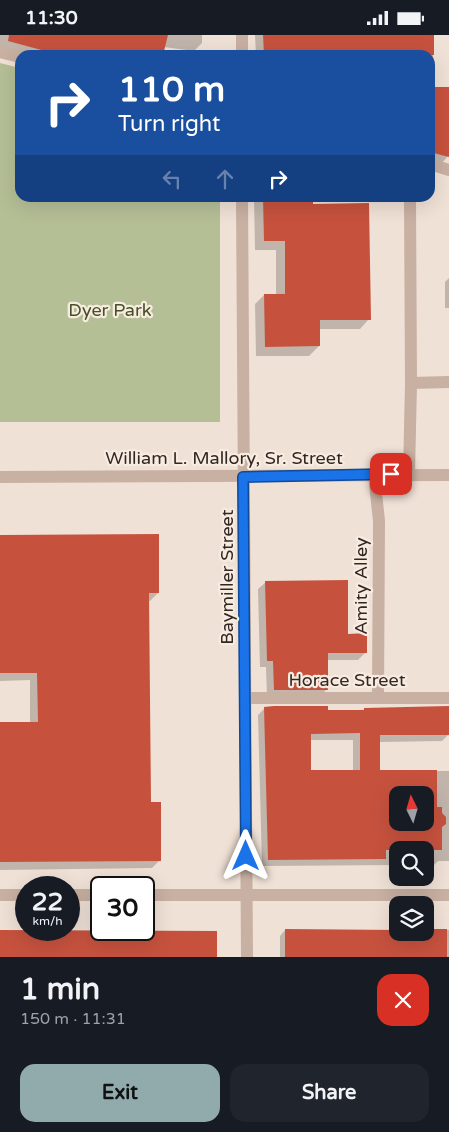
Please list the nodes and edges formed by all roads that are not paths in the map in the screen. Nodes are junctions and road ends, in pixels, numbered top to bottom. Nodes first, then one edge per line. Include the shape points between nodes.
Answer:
1 (242, 35) edge
2 (242, 50) edge
3 (0, 52) edge
4 (15, 56) edge
5 (435, 166) edge
6 (449, 170) edge
7 (242, 202) edge
8 (410, 202) edge
9 (449, 382) edge
10 (411, 383) junction
11 (409, 474) junction
12 (374, 475) junction
13 (449, 475) edge
14 (0, 477) edge
15 (243, 477) junction
16 (245, 697) junction
17 (378, 698) junction
18 (449, 698) edge
19 (0, 895) edge
20 (15, 895) edge
21 (155, 895) edge
22 (246, 895) junction
23 (449, 895) edge
24 (247, 957) edge

1 - 2 street
3 - 4 street
5 - 6 street
7 - 15 street, Baymiller Street
8 - 10 street
9 - 10 street
10 - 11 street
11 - 12 street, William L. Mallory, Sr. Street
11 - 13 street, William L. Mallory, Sr. Street
12 - 15 street, William L. Mallory, Sr. Street
12 - 17 street, Amity Alley via 379,521
14 - 15 street, William L. Mallory, Sr. Street
15 - 16 street, Baymiller Street
16 - 17 street, Horace Street
16 - 22 street, Baymiller Street
17 - 18 street, Horace Street
19 - 20 street
21 - 22 street
22 - 23 street
22 - 24 street, Baymiller Street

